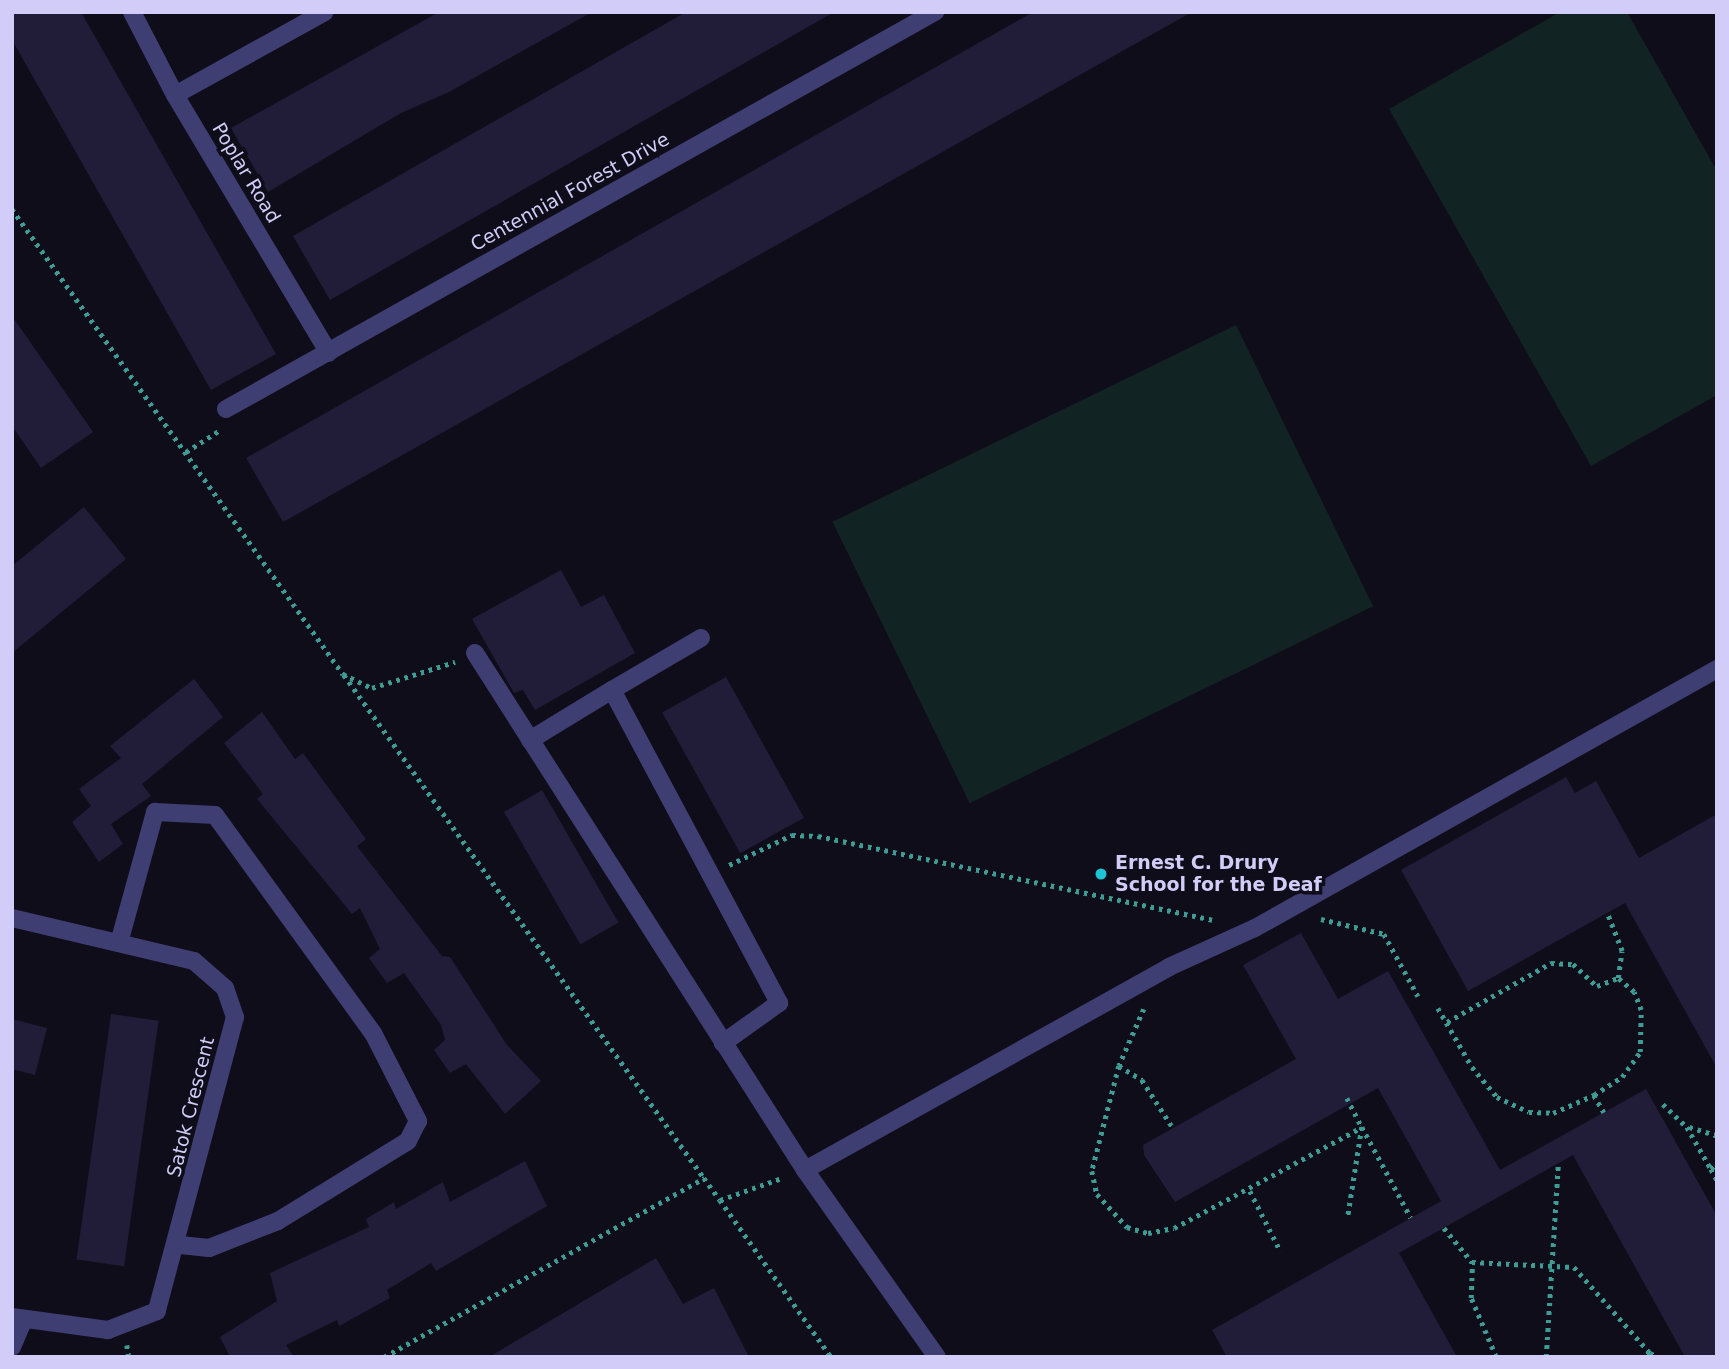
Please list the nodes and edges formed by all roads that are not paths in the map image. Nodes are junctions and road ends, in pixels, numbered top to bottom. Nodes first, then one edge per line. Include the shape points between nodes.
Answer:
1 (132, 12) edge
2 (325, 12) edge
3 (935, 12) edge
4 (175, 95) junction
5 (329, 353) junction
6 (226, 409) road end
7 (701, 638) dead end
8 (475, 653) road end
9 (1717, 669) edge
10 (612, 690) junction
11 (530, 740) junction
12 (12, 918) edge
13 (118, 943) junction
14 (723, 1043) junction
15 (806, 1170) junction
16 (178, 1245) junction
17 (18, 1318) edge
18 (12, 1347) edge
19 (937, 1357) edge

1 - 4 street, Poplar Road
2 - 4 street
3 - 5 street, Centennial Forest Drive
4 - 5 street, Poplar Road
5 - 6 street, Centennial Forest Drive
7 - 10 street
8 - 11 street
9 - 15 street via 1255,928 1169,967
10 - 11 street
10 - 14 street via 779,1003
11 - 14 street
12 - 13 street, Satok Crescent
13 - 16 street, Satok Crescent via 205,966 232,1002 235,1017
13 - 16 street via 155,812 215,815 373,1033 418,1121 408,1141 278,1221 209,1248
14 - 15 street
15 - 19 street
16 - 17 street, Satok Crescent via 165,1298 146,1319 107,1330
17 - 18 street

